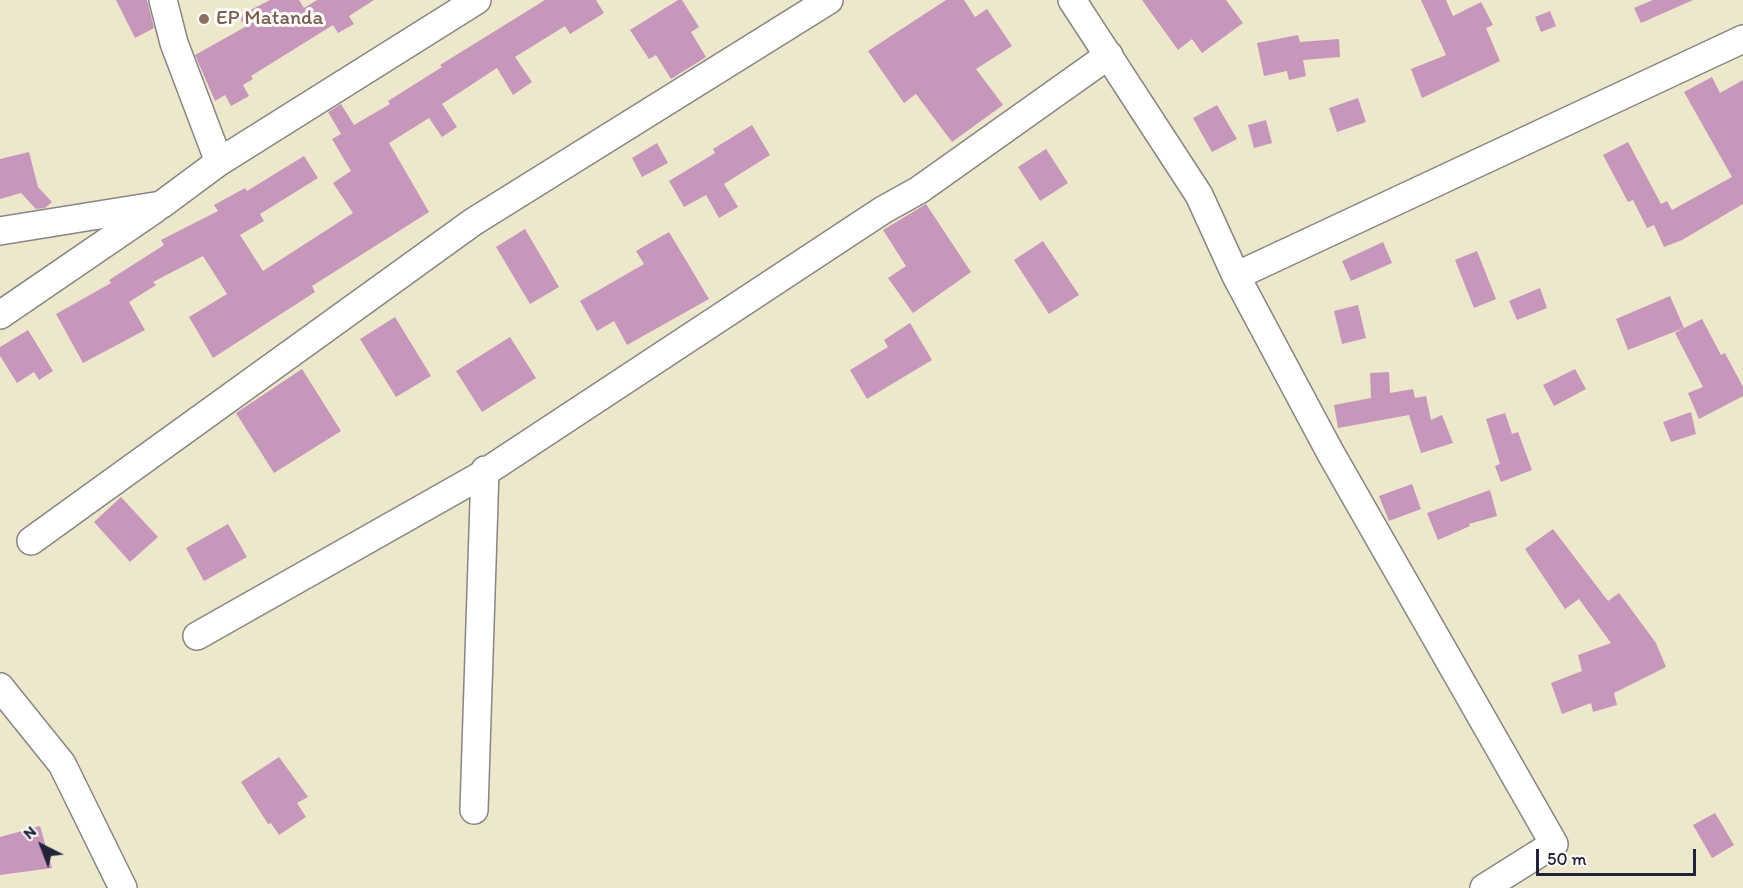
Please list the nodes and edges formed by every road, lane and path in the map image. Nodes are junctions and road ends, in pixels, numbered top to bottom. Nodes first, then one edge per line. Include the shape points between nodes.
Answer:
1 (163, 0) edge
2 (477, 0) edge
3 (829, 0) edge
4 (1072, 0) edge
5 (1743, 39) edge
6 (1109, 55) junction
7 (219, 162) junction
8 (161, 205) junction
9 (0, 231) edge
10 (1236, 276) junction
11 (0, 315) edge
12 (485, 470) junction
13 (31, 541) dead end
14 (197, 636) dead end
15 (0, 687) edge
16 (474, 810) dead end
17 (123, 888) edge
18 (1484, 888) edge

1 - 7 street via 174,43
2 - 7 street
3 - 13 street via 473,222
4 - 6 street
5 - 10 street
6 - 10 street via 1199,195
6 - 12 street via 919,190
7 - 8 street
8 - 9 street
8 - 11 street
10 - 18 street via 1441,651 1554,843
12 - 14 street
12 - 16 street
15 - 17 street via 62,764

